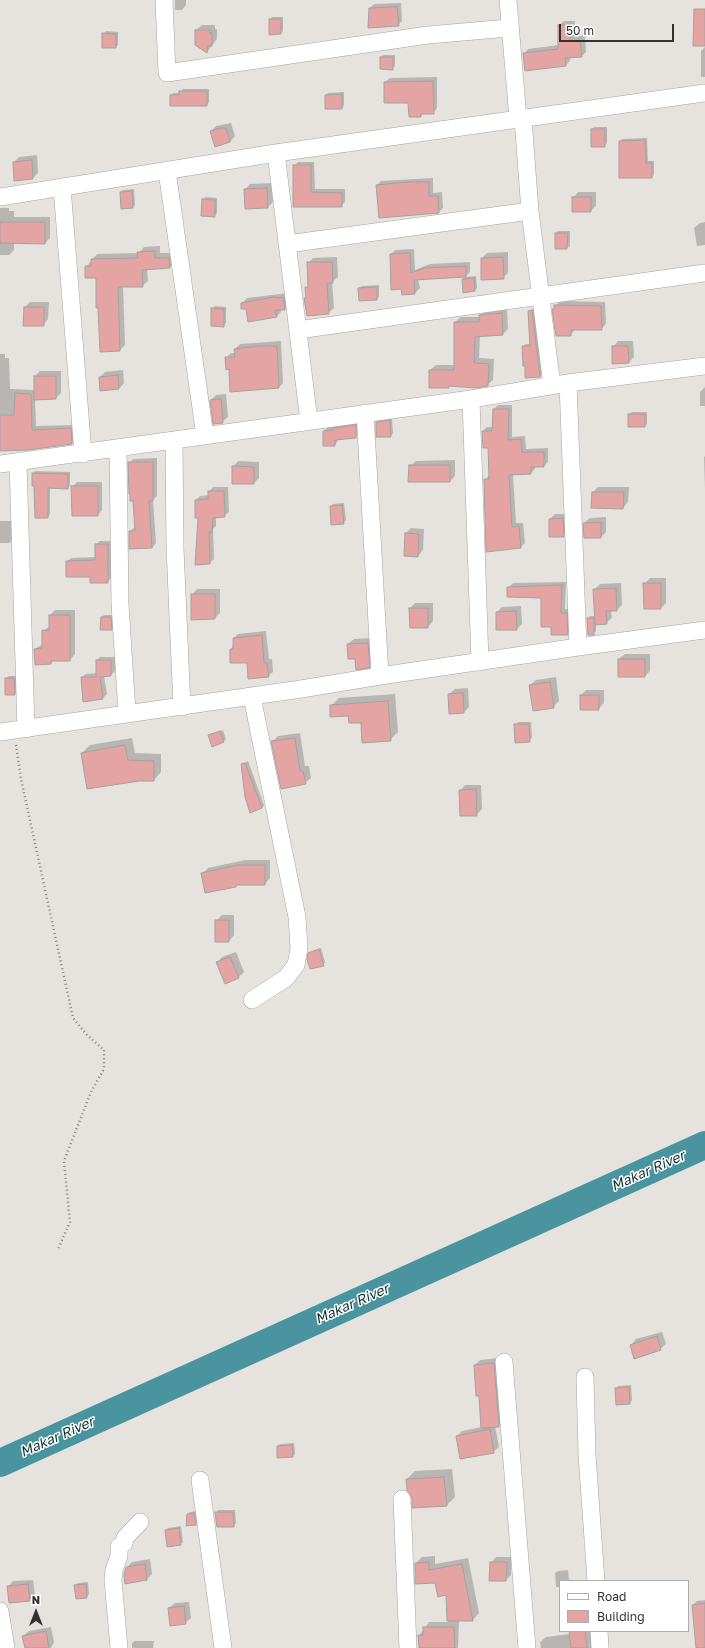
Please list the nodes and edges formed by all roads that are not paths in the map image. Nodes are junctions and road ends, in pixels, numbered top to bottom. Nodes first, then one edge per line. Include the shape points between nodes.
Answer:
1 (164, 0) edge
2 (508, 0) edge
3 (509, 28) junction
4 (705, 93) edge
5 (520, 119) junction
6 (276, 153) junction
7 (167, 171) junction
8 (62, 187) junction
9 (0, 198) edge
10 (530, 211) junction
11 (287, 244) junction
12 (705, 274) edge
13 (541, 296) junction
14 (298, 330) junction
15 (705, 366) edge
16 (560, 385) junction
17 (471, 399) junction
18 (365, 413) junction
19 (309, 421) junction
20 (205, 436) junction
21 (174, 441) junction
22 (118, 449) junction
23 (83, 454) junction
24 (18, 462) junction
25 (0, 464) edge
26 (705, 630) edge
27 (578, 647) junction
28 (480, 662) junction
29 (380, 676) junction
30 (252, 697) junction
31 (182, 707) junction
32 (127, 713) junction
33 (13, 730) edge
34 (252, 1000) dead end
35 (504, 1362) dead end
36 (585, 1377) dead end
37 (200, 1480) dead end
38 (402, 1499) dead end
39 (140, 1522) dead end
40 (596, 1580) edge
41 (0, 1611) edge
42 (599, 1632) edge
43 (6, 1648) edge
44 (119, 1648) edge
45 (222, 1648) edge
46 (408, 1648) edge
47 (527, 1648) edge
48 (600, 1648) edge

1 - 3 street via 167,73 428,35
2 - 3 street
3 - 5 street
4 - 5 street
5 - 6 street
5 - 10 street
6 - 7 street
6 - 11 street
7 - 8 street
7 - 20 street
8 - 9 street
8 - 23 street
10 - 11 street
10 - 13 street
11 - 14 street
12 - 13 street
13 - 14 street
13 - 16 street
14 - 19 street
15 - 16 street
16 - 17 street
16 - 27 street
17 - 18 street
17 - 28 street
18 - 19 street
18 - 29 street
19 - 20 street
20 - 21 street
21 - 22 street
21 - 31 street via 175,548
22 - 23 street
22 - 32 street via 120,604
23 - 24 street
24 - 25 street
24 - 33 street
26 - 27 street
27 - 28 street
28 - 29 street
29 - 30 street
30 - 31 street
30 - 34 street via 297,917 299,948 296,965 286,978
31 - 32 street
32 - 33 street
35 - 47 street
36 - 40 street via 587,1455
37 - 45 street
38 - 46 street
39 - 44 street via 119,1547 120,1556 114,1570
41 - 43 street
42 - 48 street

